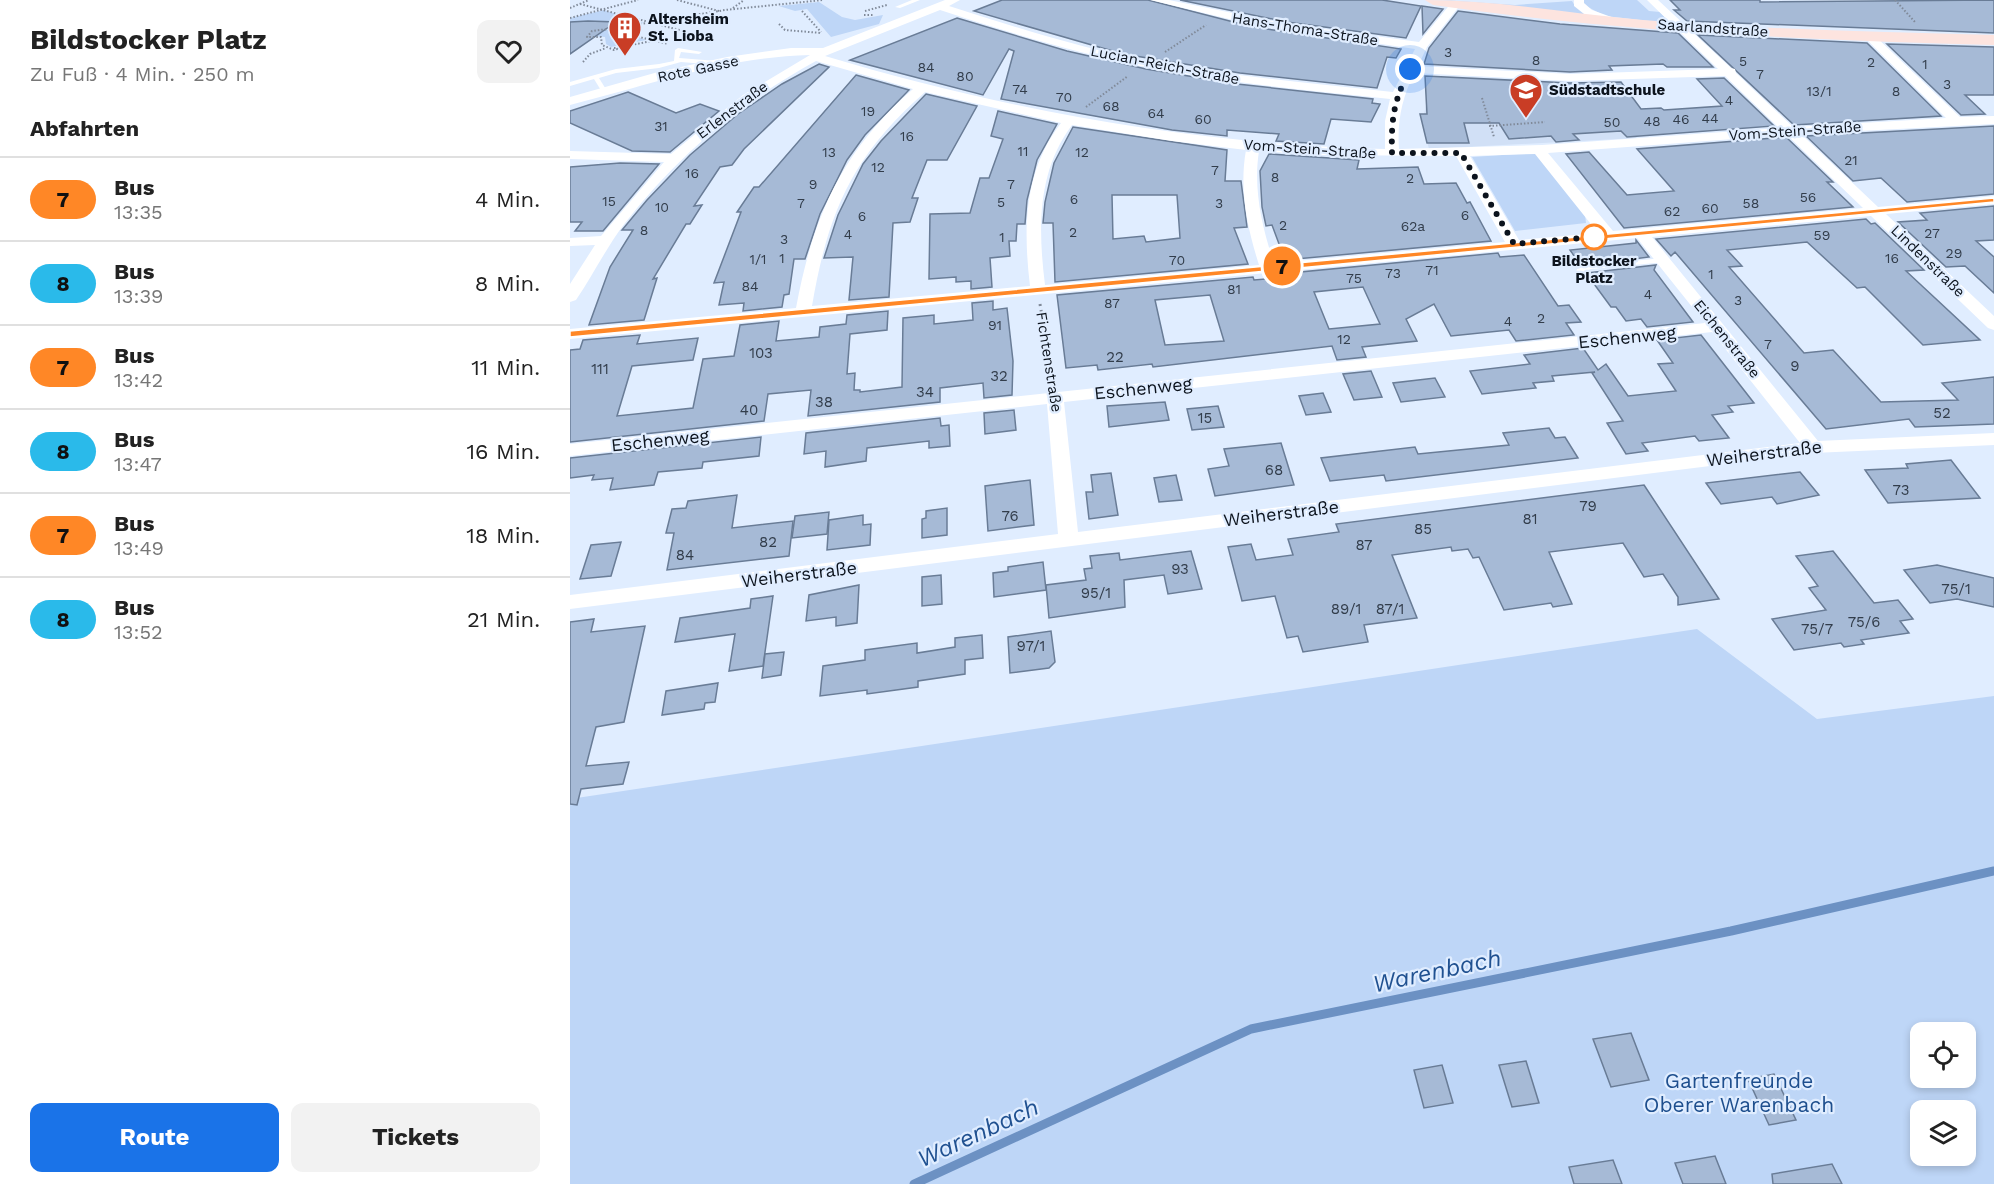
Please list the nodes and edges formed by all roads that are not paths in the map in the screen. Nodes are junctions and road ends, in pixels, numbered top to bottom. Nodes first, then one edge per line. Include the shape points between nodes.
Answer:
1 (917, 0) edge
2 (955, 0) edge
3 (1155, 0) edge
4 (1433, 0) edge
5 (1579, 0) edge
6 (1652, 0) edge
7 (1460, 2) edge
8 (1550, 2) edge
9 (939, 6) junction
10 (898, 7) dead end
11 (1622, 23) junction
12 (1681, 27) junction
13 (1869, 36) junction
14 (1994, 40) edge
15 (827, 45) junction
16 (1422, 46) junction
17 (699, 52) dead end
18 (814, 57) junction
19 (680, 61) junction
20 (723, 63) junction
21 (1410, 69) junction
22 (1731, 72) junction
23 (596, 77) junction
24 (570, 84) edge
25 (921, 89) junction
26 (604, 91) junction
27 (1397, 96) junction
28 (570, 101) edge
29 (1994, 120) edge
30 (1070, 121) junction
31 (1956, 121) junction
32 (1792, 131) junction
33 (1253, 146) junction
34 (1538, 149) junction
35 (1392, 153) junction
36 (1461, 153) junction
37 (570, 155) edge
38 (673, 158) junction
39 (1994, 200) edge
40 (1875, 210) junction
41 (1640, 232) junction
42 (1608, 235) junction
43 (606, 240) junction
44 (570, 242) edge
45 (1514, 244) junction
46 (1663, 260) junction
47 (1268, 267) junction
48 (1579, 276) dead end
49 (1038, 289) junction
50 (570, 297) edge
51 (803, 312) junction
52 (1994, 326) edge
53 (1717, 327) junction
54 (570, 334) edge
55 (1055, 398) junction
56 (1994, 439) edge
57 (1813, 447) junction
58 (570, 450) edge
59 (1069, 540) junction
60 (570, 602) edge

1 - 10 lane
2 - 9 street, Erlenstraße
3 - 16 street, Hans-Thoma-Straße via 1307,32
4 - 7 street, Saarlandstraße
5 - 11 street via 1578,4 1588,12
6 - 12 street, Lindenstraße
7 - 8 street, Saarlandstraße
7 - 11 street, Saarlandstraße
7 - 16 street
9 - 15 street, Erlenstraße
9 - 27 street, Lucian-Reich-Straße via 1028,35 1145,64 1268,83
11 - 12 street, Saarlandstraße
12 - 13 street, Saarlandstraße
12 - 22 street, Lindenstraße
13 - 14 street, Saarlandstraße
13 - 31 street
15 - 18 street, Erlenstraße
15 - 20 street, Rote Gasse
16 - 21 street
17 - 19 lane via 678,50 676,60
18 - 25 street, Vom-Stein-Straße
18 - 38 street, Erlenstraße via 755,92
19 - 20 lane
19 - 23 lane
20 - 26 street, Rote Gasse
21 - 22 street via 1568,79
21 - 27 street
22 - 32 street, Lindenstraße
23 - 24 lane
23 - 26 lane
25 - 30 street, Vom-Stein-Straße
25 - 51 street via 892,111 844,174 825,216 808,276
26 - 28 street, Rote Gasse
27 - 35 street via 1391,121
29 - 31 street, Vom-Stein-Straße
30 - 33 street, Vom-Stein-Straße
30 - 49 street, Fichtenstraße via 1051,147 1041,175 1032,242
31 - 32 street, Vom-Stein-Straße
32 - 34 street, Vom-Stein-Straße
32 - 40 street, Lindenstraße
33 - 35 street, Vom-Stein-Straße
33 - 47 street via 1249,167 1251,200 1256,232
34 - 36 street, Vom-Stein-Straße
34 - 42 street
35 - 36 street, Vom-Stein-Straße
36 - 45 street
37 - 38 street
38 - 43 street, Erlenstraße
39 - 40 street
40 - 41 street
40 - 52 street, Lindenstraße
41 - 42 street
41 - 46 street, Eichenstraße
42 - 45 street
43 - 44 street
43 - 50 street, Erlenstraße
45 - 47 street
46 - 48 lane via 1590,267 1580,271
46 - 53 street, Eichenstraße
47 - 49 street
49 - 51 street
51 - 54 street
53 - 55 street, Eschenweg
53 - 57 street, Eichenstraße
55 - 58 street, Eschenweg
55 - 59 street, Fichtenstraße
56 - 57 street, Weiherstraße
57 - 59 street, Weiherstraße
59 - 60 street, Weiherstraße

